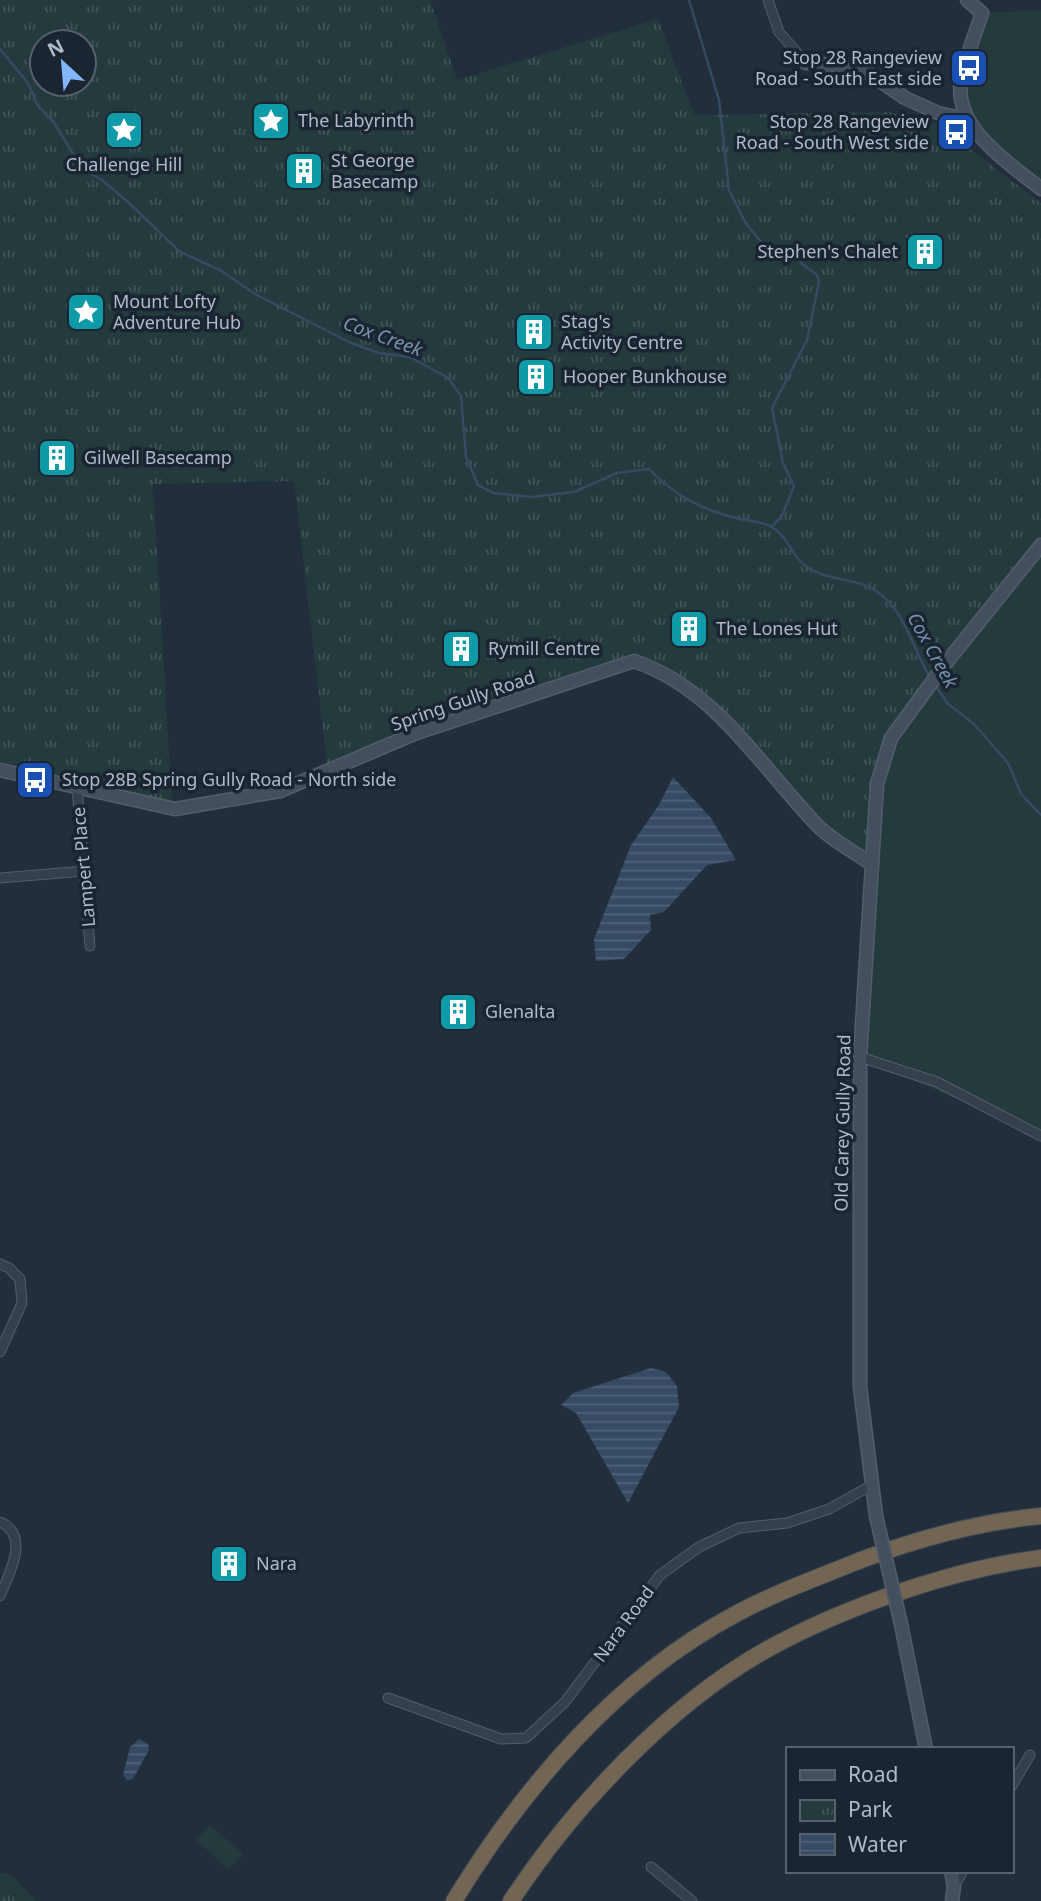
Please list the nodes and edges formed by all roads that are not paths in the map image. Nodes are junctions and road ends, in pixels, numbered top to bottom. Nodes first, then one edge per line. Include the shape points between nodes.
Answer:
1 (768, 0) edge
2 (967, 0) edge
3 (806, 63) joint
4 (969, 120) junction
5 (1041, 189) edge
6 (1041, 545) edge
7 (0, 770) edge
8 (77, 787) junction
9 (870, 863) junction
10 (85, 871) junction
11 (0, 878) edge
12 (90, 946) dead end
13 (860, 1057) junction
14 (1041, 1136) edge
15 (0, 1264) edge
16 (0, 1352) edge
17 (872, 1485) junction
18 (1041, 1516) edge
19 (0, 1521) edge
20 (1041, 1558) edge
21 (0, 1597) edge
22 (388, 1698) dead end
23 (926, 1747) edge
24 (1030, 1755) dead end
25 (1013, 1784) edge
26 (651, 1867) dead end
27 (951, 1873) edge
28 (962, 1873) edge
29 (954, 1886) junction
30 (454, 1901) edge
31 (511, 1901) edge
32 (692, 1901) edge
33 (951, 1901) edge

1 - 3 street via 779,32
2 - 4 main road via 982,13 961,83
3 - 4 main road via 860,67 905,98
4 - 5 main road via 988,144
6 - 9 main road, Old Carey Gully Road via 891,738 877,784
7 - 8 main road, Spring Gully Road
8 - 9 main road, Spring Gully Road via 175,810 281,790 414,734 634,661 698,696 738,733 819,828
8 - 10 street, Lampert Place
9 - 13 main road, Old Carey Gully Road
10 - 11 street
10 - 12 street, Lampert Place
13 - 14 street via 937,1082
13 - 17 main road, Old Carey Gully Road via 860,1387
15 - 16 street via 20,1279 22,1303
17 - 22 street, Nara Road via 829,1509 787,1523 739,1528 699,1547 660,1575 565,1702 526,1738 501,1739
17 - 23 main road, Old Carey Gully Road, bridge
18 - 30 highway via 958,1529 859,1560 733,1615 676,1650 582,1732 512,1816
19 - 21 street via 16,1536 14,1560
20 - 31 highway via 982,1568 926,1585 766,1651 677,1714 629,1758 563,1829
24 - 25 street
26 - 32 street
27 - 29 main road
28 - 29 street
29 - 33 main road

